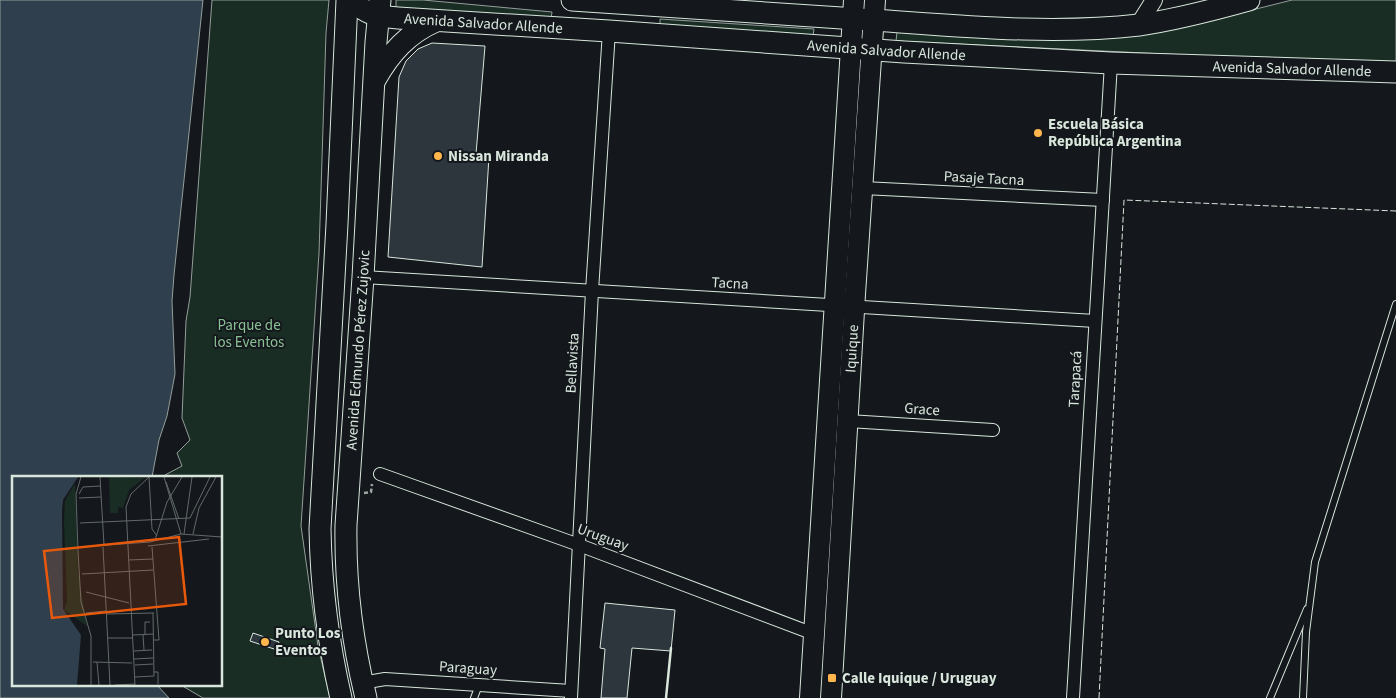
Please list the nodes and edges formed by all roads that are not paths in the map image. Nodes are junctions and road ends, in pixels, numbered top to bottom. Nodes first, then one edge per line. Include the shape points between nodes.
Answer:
1 (349, 0) edge
2 (572, 0) edge
3 (1154, 0) edge
4 (1249, 0) edge
5 (614, 1) edge
6 (379, 8) edge
7 (854, 10) edge
8 (875, 10) edge
9 (436, 21) junction
10 (1139, 24) junction
11 (609, 31) junction
12 (851, 48) junction
13 (872, 50) junction
14 (1111, 62) junction
15 (1396, 72) edge
16 (374, 82) junction
17 (863, 188) junction
18 (1103, 200) junction
19 (363, 277) junction
20 (592, 291) junction
21 (1396, 304) edge
22 (845, 306) junction
23 (1095, 321) junction
24 (848, 421) junction
25 (993, 430) dead end
26 (380, 474) dead end
27 (579, 545) junction
28 (1310, 601) junction
29 (814, 634) junction
30 (479, 685) junction
31 (364, 690) edge
32 (571, 694) edge
33 (341, 698) edge
34 (474, 698) edge
35 (810, 698) edge
36 (831, 698) edge
37 (1073, 698) edge
38 (1270, 698) edge
39 (1303, 698) edge

1 - 6 highway via 369,14
1 - 33 highway, Avenida Edmundo Pérez Zujovic via 320,529 325,615
2 - 5 highway, Avenida Salvador Allende
3 - 10 street
4 - 10 highway, Avenida Salvador Allende
5 - 7 highway, Avenida Salvador Allende
6 - 9 highway, Avenida Salvador Allende
6 - 16 highway, Avenida Edmundo Pérez Zujovic
7 - 8 highway, Avenida Salvador Allende
7 - 12 main road, Iquique
8 - 10 highway, Avenida Salvador Allende via 1040,29 1091,29
8 - 13 main road, Iquique
9 - 11 highway, Avenida Salvador Allende
9 - 16 highway via 403,42 384,63
11 - 12 highway, Avenida Salvador Allende
11 - 20 street, Bellavista
12 - 13 highway, Avenida Salvador Allende
12 - 22 main road, Iquique
13 - 14 highway, Avenida Salvador Allende
13 - 17 main road, Iquique
14 - 15 highway, Avenida Salvador Allende
14 - 18 street, Tarapacá
16 - 19 highway, Avenida Edmundo Pérez Zujovic
17 - 18 street, Pasaje Tacna
17 - 22 main road, Iquique
18 - 23 street, Tarapacá
19 - 20 street, Tacna
19 - 31 highway, Avenida Edmundo Pérez Zujovic via 346,547 352,630
20 - 22 street, Tacna
20 - 27 street, Bellavista
21 - 28 lane via 1315,562
22 - 23 street, Tacna
22 - 24 main road, Iquique
22 - 29 main road, Iquique
23 - 37 street, Tarapacá
24 - 25 street, Grace
24 - 36 main road, Iquique
26 - 27 street, Uruguay
27 - 29 street, Uruguay
27 - 32 street, Bellavista
28 - 38 lane
28 - 39 lane
29 - 35 main road, Iquique
30 - 31 street, Paraguay via 385,679
30 - 32 street, Paraguay
30 - 34 lane

